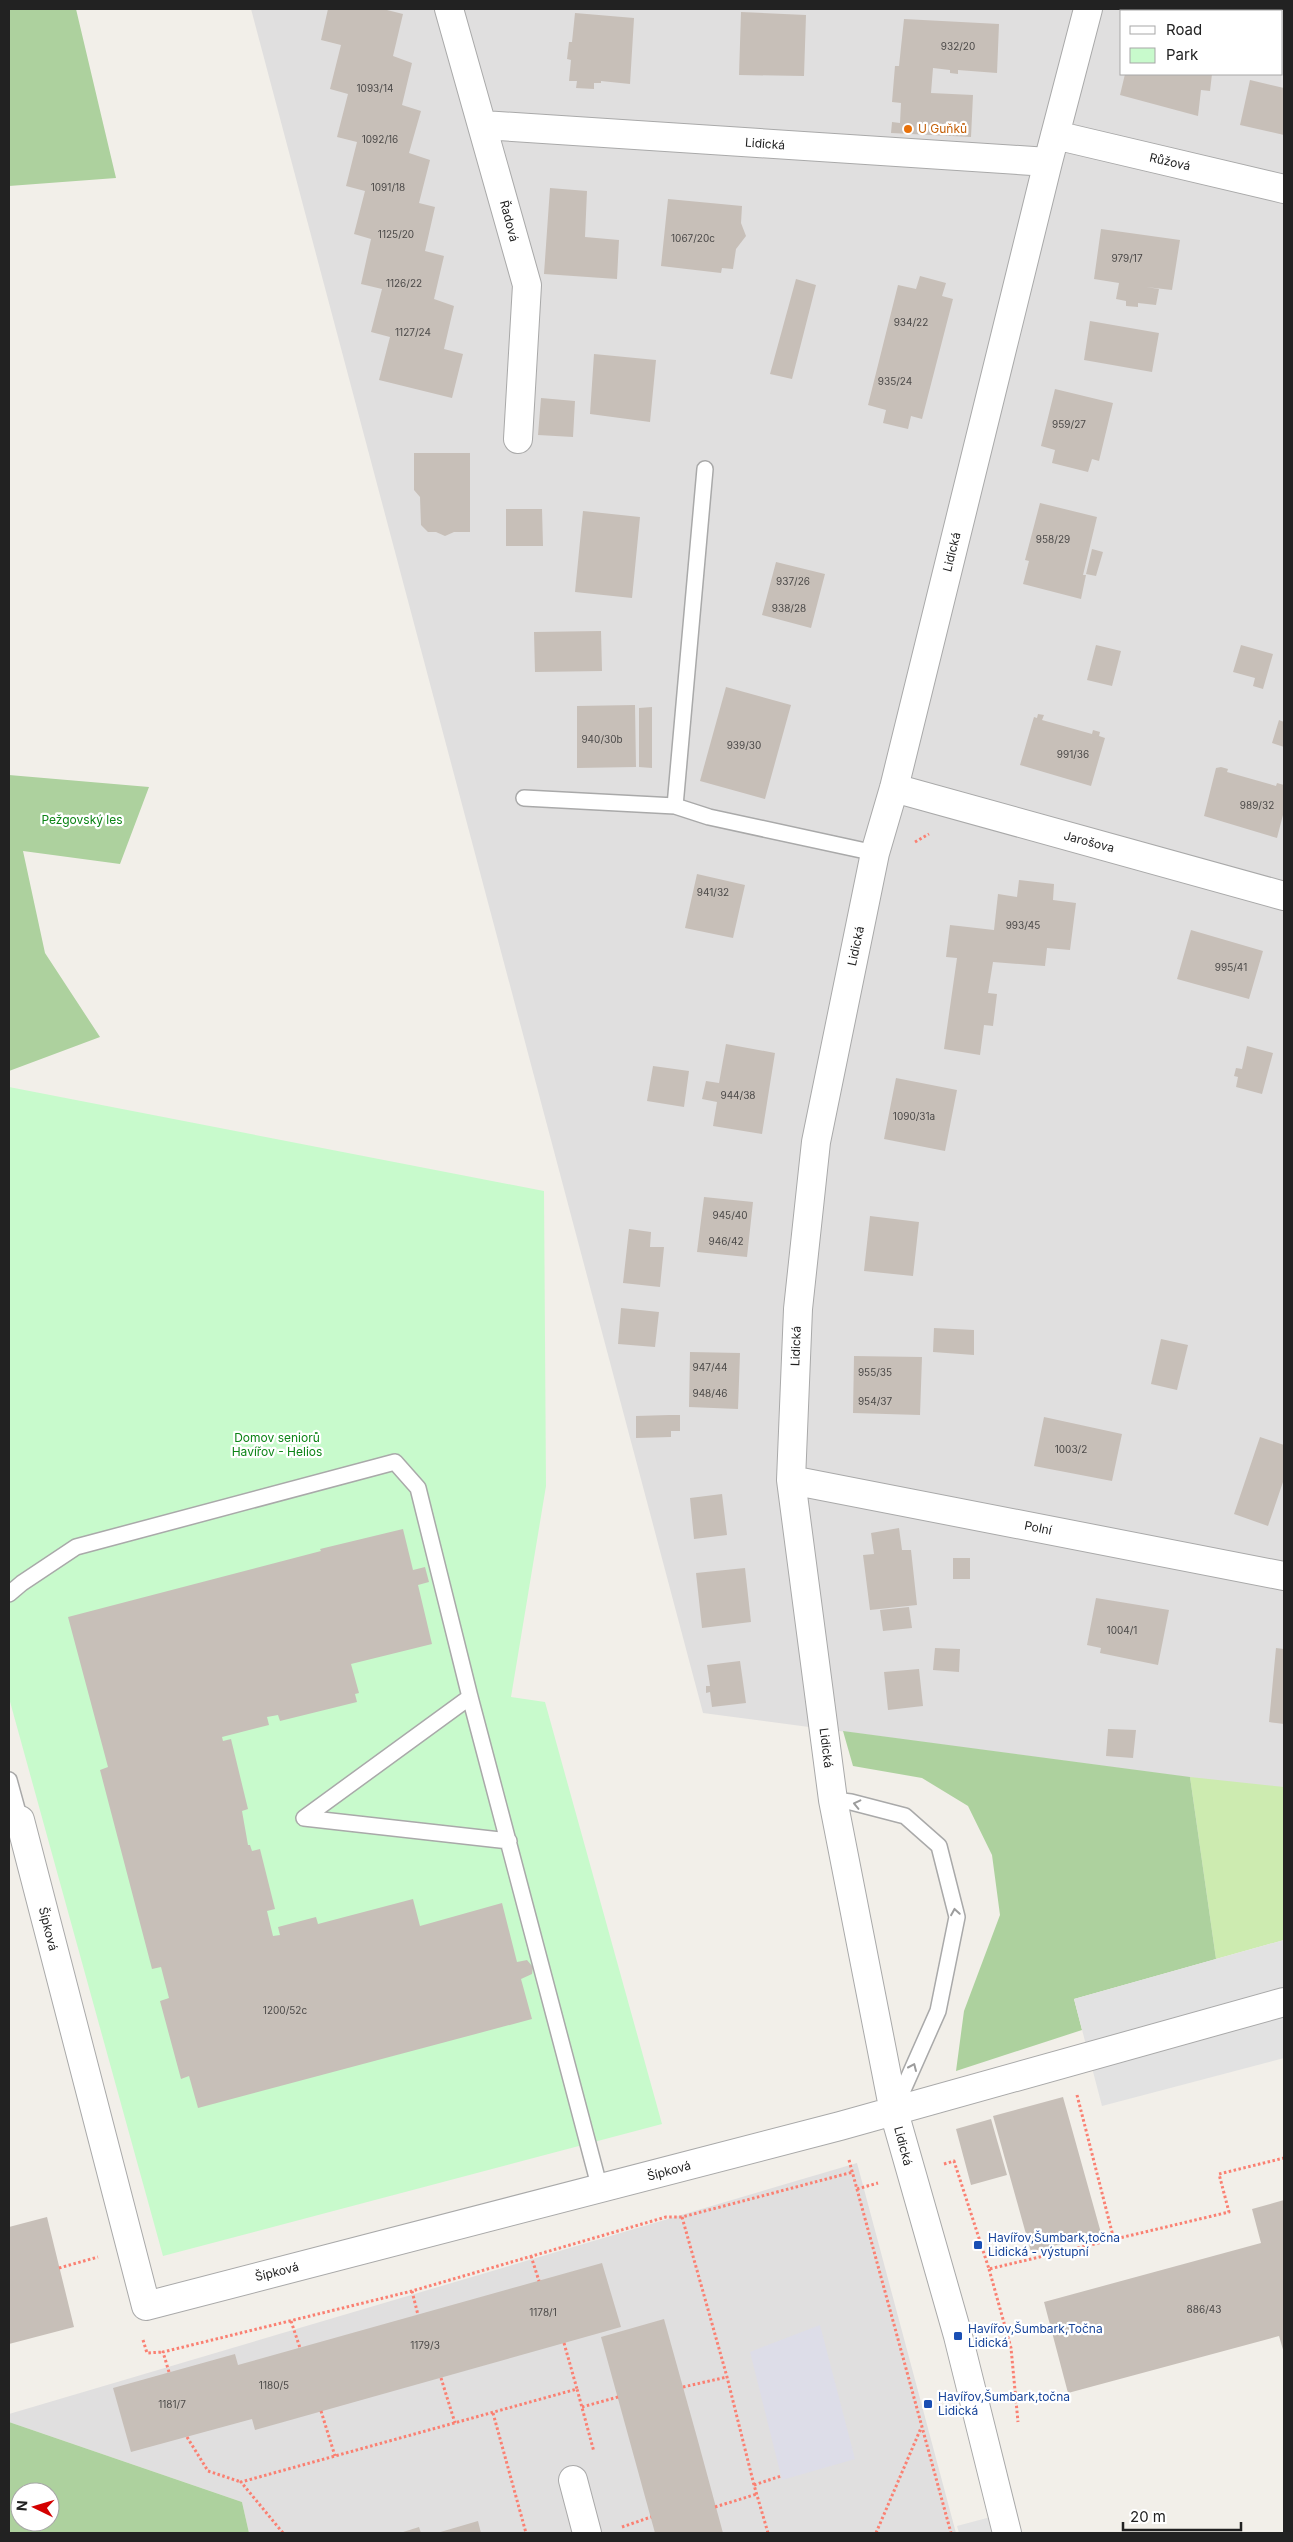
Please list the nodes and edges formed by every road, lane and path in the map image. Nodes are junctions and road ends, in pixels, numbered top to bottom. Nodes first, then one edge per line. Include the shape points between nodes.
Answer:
1 (449, 9) edge
2 (1088, 9) edge
3 (482, 125) junction
4 (1055, 135) junction
5 (1048, 162) junction
6 (1284, 189) edge
7 (518, 439) dead end
8 (705, 469) dead end
9 (894, 788) junction
10 (524, 798) dead end
11 (675, 806) junction
12 (937, 829) dead end
13 (910, 850) dead end
14 (875, 853) junction
15 (1284, 896) edge
16 (792, 1480) junction
17 (1284, 1576) edge
18 (9, 1594) edge
19 (470, 1697) junction
20 (9, 1780) edge
21 (833, 1800) junction
22 (20, 1820) joint
23 (509, 1841) junction
24 (1284, 2002) edge
25 (1068, 2062) junction
26 (894, 2112) junction
27 (840, 2126) junction
28 (1284, 2158) edge
29 (954, 2161) dead end
30 (853, 2172) junction
31 (600, 2189) junction
32 (682, 2217) junction
33 (1114, 2240) junction
34 (531, 2256) junction
35 (989, 2269) junction
36 (539, 2281) dead end
37 (412, 2291) junction
38 (418, 2315) dead end
39 (291, 2321) junction
40 (564, 2343) dead end
41 (300, 2348) dead end
42 (169, 2372) dead end
43 (727, 2376) junction
44 (441, 2378) dead end
45 (683, 2387) dead end
46 (577, 2390) junction
47 (618, 2397) dead end
48 (582, 2407) junction
49 (321, 2411) dead end
50 (492, 2413) junction
51 (455, 2423) junction
52 (1018, 2424) dead end
53 (922, 2427) junction
54 (188, 2437) dead end
55 (594, 2454) dead end
56 (335, 2456) junction
57 (781, 2476) dead end
58 (573, 2480) dead end
59 (241, 2482) junction
60 (754, 2485) junction
61 (757, 2494) junction
62 (715, 2507) dead end
63 (651, 2517) dead end
64 (614, 2530) dead end
65 (283, 2533) edge
66 (526, 2533) edge
67 (587, 2533) edge
68 (768, 2533) edge
69 (876, 2533) edge
70 (951, 2533) edge
71 (1007, 2533) edge

1 - 3 street, Řadová
2 - 4 street, Lidická
3 - 5 street, Lidická
3 - 7 street, Řadová via 526,285
4 - 5 street, Lidická
4 - 6 street, Růžová
5 - 9 street, Lidická
8 - 11 lane
9 - 14 street, Lidická
9 - 15 street, Jarošova
10 - 11 lane
11 - 14 lane via 709,817
12 - 13 path via 914,843
14 - 16 street, Lidická via 816,1142 798,1309
16 - 17 street, Polní
16 - 21 street, Lidická
18 - 19 lane via 76,1547 395,1462 418,1488
19 - 23 lane
19 - 23 lane via 304,1818
20 - 22 lane
21 - 26 street, Lidická
26 -> 21 lane via 938,2011 957,1917 938,1846 905,1816
22 - 31 street, Šípková via 146,2306
23 - 31 lane
24 - 25 street, Šípková
25 - 26 street, Šípková
25 - 33 path
26 - 27 street, Šípková
26 - 71 street, Lidická via 958,2336
27 - 30 path
27 - 31 street, Šípková
28 - 33 path via 1219,2174 1228,2212
29 - 35 path
30 - 32 path
30 - 53 path
32 - 34 path via 666,2217
32 - 43 path
33 - 35 path
34 - 36 path
34 - 37 path
35 - 52 path via 1010,2348
37 - 38 path
37 - 39 path
39 - 41 path
39 - 42 path via 163,2352
40 - 46 path
43 - 45 path
43 - 60 path
44 - 51 path
46 - 48 path
46 - 50 path
47 - 48 path
48 - 55 path
49 - 56 path
50 - 51 path
50 - 66 path
51 - 56 path
53 - 69 path
53 - 70 path
54 - 59 path via 208,2471
56 - 59 path
57 - 60 path
58 - 67 street
59 - 65 path
60 - 61 path
61 - 62 path
61 - 68 path
63 - 64 path

